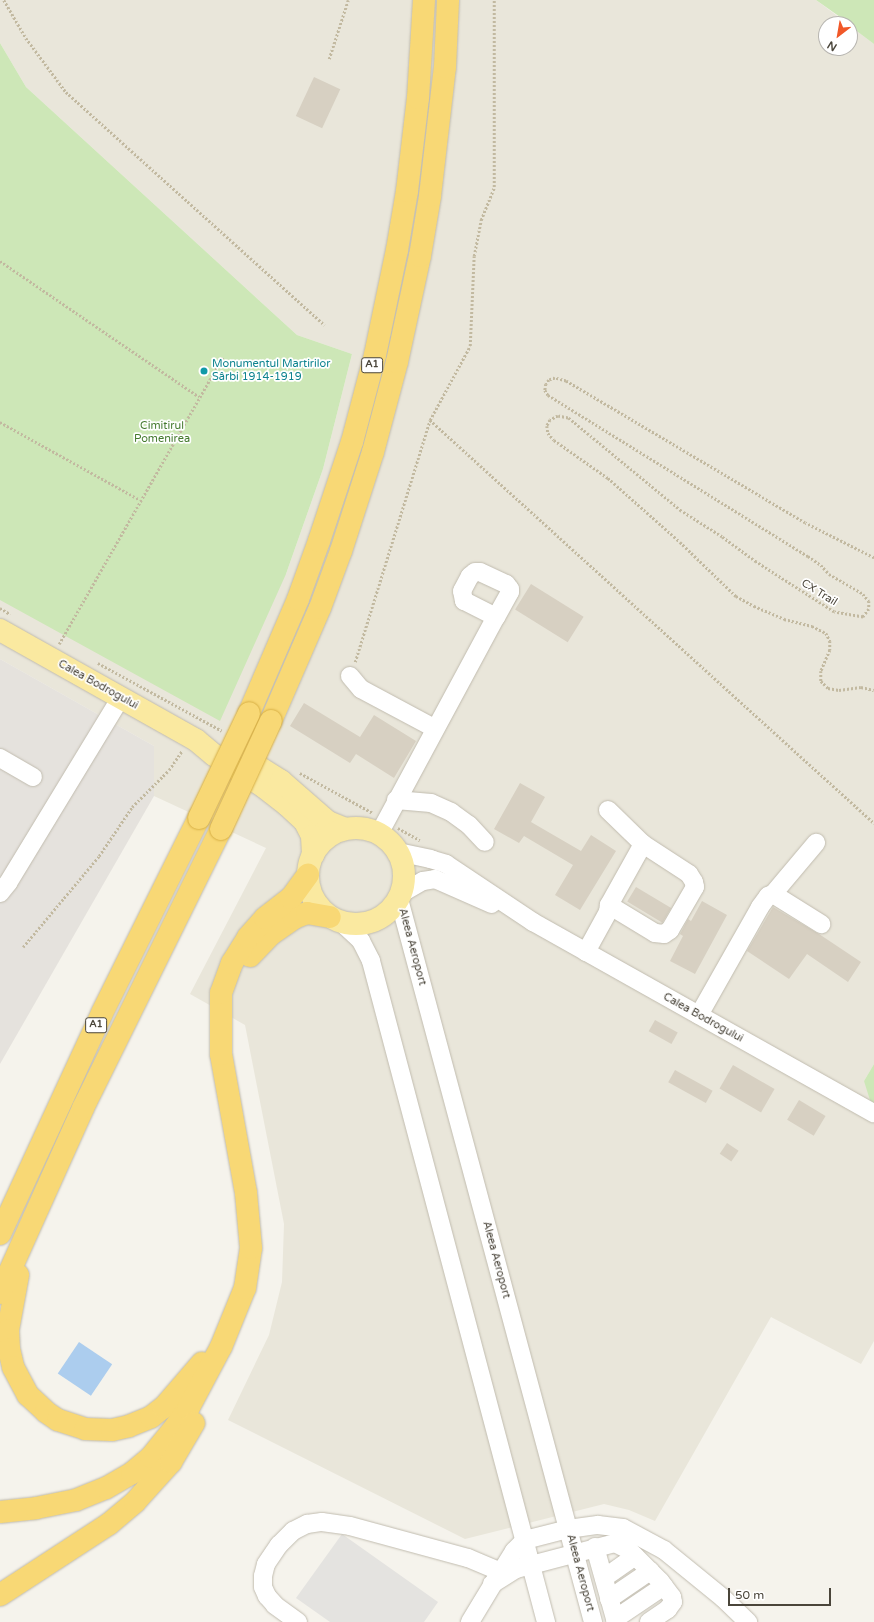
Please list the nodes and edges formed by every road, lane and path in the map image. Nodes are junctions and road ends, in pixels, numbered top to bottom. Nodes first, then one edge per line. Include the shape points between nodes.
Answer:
1 (4, 0) edge
2 (348, 0) edge
3 (424, 0) edge
4 (448, 0) edge
5 (494, 0) edge
6 (329, 59) dead end
7 (0, 261) edge
8 (325, 325) dead end
9 (223, 356) dead end
10 (199, 397) junction
11 (430, 420) junction
12 (0, 422) edge
13 (140, 500) junction
14 (874, 558) edge
15 (0, 608) edge
16 (496, 617) dead end
17 (7, 623) edge
18 (58, 646) junction
19 (97, 663) dead end
20 (350, 676) joint
21 (874, 690) edge
22 (121, 697) junction
23 (434, 728) junction
24 (224, 733) dead end
25 (193, 738) junction
26 (0, 758) edge
27 (298, 772) dead end
28 (33, 778) dead end
29 (396, 800) junction
30 (608, 810) dead end
31 (874, 823) edge
32 (383, 825) junction
33 (345, 829) junction
34 (411, 835) dead end
35 (484, 842) dead end
36 (816, 843) dead end
37 (644, 844) junction
38 (398, 852) junction
39 (310, 865) junction
40 (0, 893) edge
41 (773, 894) junction
42 (400, 896) junction
43 (609, 905) junction
44 (336, 920) junction
45 (533, 922) junction
46 (821, 924) dead end
47 (23, 947) dead end
48 (586, 952) junction
49 (699, 1015) junction
50 (221, 1024) junction
51 (874, 1113) edge
52 (29, 1226) junction
53 (0, 1234) edge
54 (0, 1293) edge
55 (227, 1334) junction
56 (211, 1366) junction
57 (0, 1512) edge
58 (568, 1529) junction
59 (525, 1540) junction
60 (595, 1547) junction
61 (574, 1554) junction
62 (634, 1556) junction
63 (531, 1564) junction
64 (650, 1571) junction
65 (496, 1578) junction
66 (604, 1578) junction
67 (664, 1586) junction
68 (0, 1594) edge
69 (610, 1599) junction
70 (616, 1620) edge
71 (298, 1622) edge
72 (470, 1622) edge
73 (546, 1622) edge
74 (593, 1622) edge
75 (649, 1622) edge
76 (748, 1622) edge

1 - 8 path via 26,38 66,92
2 - 6 path
3 - 53 highway, A1, bridge via 418,98 397,250 375,355 352,442 319,541 298,599 249,713 102,1013
4 - 52 highway, A1, bridge via 444,74 430,196 420,256 397,362 373,452 341,551 320,608 271,721 113,1046
5 - 11 path via 494,188 481,220 474,256 470,346
7 - 10 path
9 - 10 path
10 - 13 path
11 - 20 path
11 - 31 path
12 - 13 path
13 - 18 path
14 - 21 path, CX Trail via 805,523 566,381 555,378 548,380 545,390 548,395 808,556 830,574 863,594 869,601 869,609 862,617 834,612 681,511 568,418 558,416 550,420 547,426 548,433 554,440 608,478 736,596 784,619 812,626 826,633 830,641 830,650 821,671 821,681 828,688 839,690 861,687
15 - 17 path
16 - 23 street
17 - 18 main road, Calea Bodrogului
18 - 22 main road, Calea Bodrogului
19 - 24 path
20 - 23 street via 361,689
22 - 25 main road, Calea Bodrogului
22 - 40 street
23 - 29 street
25 - 33 main road, Calea Bodrogului via 218,746 269,773 297,792 328,822
25 - 39 main road, Calea Bodrogului via 214,755 264,787 297,814 312,836
25 - 47 path via 169,770 132,807 99,856
26 - 28 street
27 - 32 path
29 - 32 street
29 - 35 street via 431,803 451,812 469,825
30 - 37 street
32 - 33 main road, Calea Bodrogului
32 - 34 path
32 - 38 main road, Calea Bodrogului via 389,841
33 - 39 main road, Calea Bodrogului via 328,837
36 - 41 street
37 - 43 street
37 - 43 street via 688,874 695,887 670,930 664,934 655,932
38 - 42 main road, Calea Bodrogului via 405,873
38 - 45 street, Calea Bodrogului via 446,864
39 - 44 main road, Calea Bodrogului via 309,887 315,902
39 - 50 highway via 291,898 255,928 236,956 221,993
41 - 46 street
41 - 49 street via 768,896 760,907
42 - 44 main road, Calea Bodrogului via 389,912 376,921 360,925
42 - 45 street, Calea Bodrogului via 423,881 435,879
42 - 58 street, Aleea Aeroport
43 - 48 street via 608,912
44 - 50 highway via 314,913 301,914 282,925 259,945 236,978
44 - 59 street via 356,935 371,960
45 - 48 street, Calea Bodrogului
48 - 49 street, Calea Bodrogului
49 - 51 street, Calea Bodrogului
50 - 55 highway via 221,1054 246,1193 251,1248 245,1288
52 - 54 highway, A1
52 - 55 highway via 11,1309 9,1349 13,1367 28,1395 58,1420 85,1429 99,1430 129,1426 151,1417 177,1394
55 - 56 highway
56 - 57 highway via 176,1426 151,1457 132,1474 76,1500
56 - 68 highway via 198,1416 158,1479 109,1524
58 - 59 street
58 - 61 street, Aleea Aeroport
58 - 76 street via 610,1525 644,1538 692,1571
59 - 63 street
59 - 65 street via 514,1551
60 - 61 street
60 - 62 street via 615,1544 623,1546
60 - 66 street
61 - 63 street
61 - 74 street, Aleea Aeroport
62 - 64 street
62 - 66 street
63 - 65 street
63 - 73 street
64 - 67 street
64 - 69 street
65 - 71 street via 468,1558 350,1526 322,1522 307,1524 293,1531 279,1545 266,1564 263,1576 267,1596
65 - 72 street
66 - 69 street
67 - 70 street
67 - 75 street via 673,1602 668,1610
69 - 70 street

